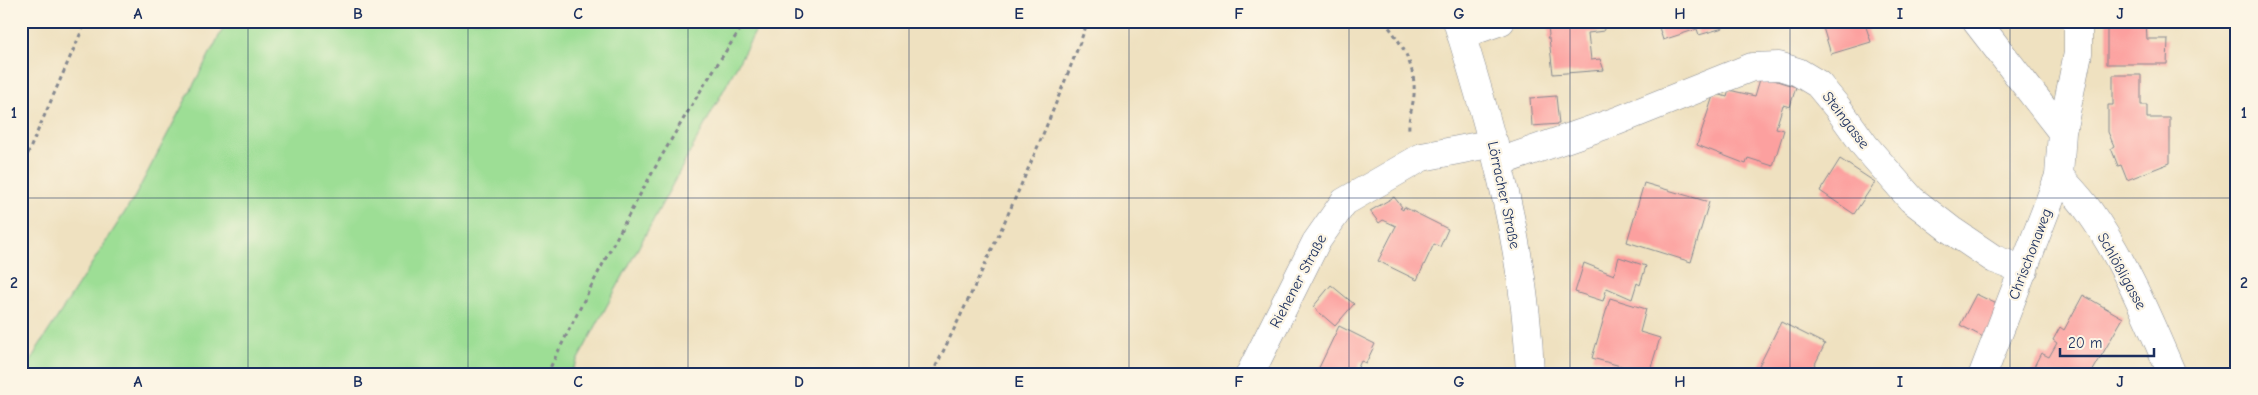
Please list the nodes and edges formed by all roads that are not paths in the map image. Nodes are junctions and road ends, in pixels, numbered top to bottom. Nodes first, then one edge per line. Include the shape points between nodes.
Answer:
1 (1501, 21) edge
2 (1976, 21) edge
3 (2078, 21) edge
4 (1459, 28) edge
5 (2062, 132) junction
6 (1496, 152) junction
7 (2059, 176) junction
8 (2024, 270) junction
9 (1250, 374) edge
10 (1530, 374) edge
11 (1984, 374) edge
12 (2172, 374) edge

1 - 4 street
2 - 5 street
3 - 5 street, Chrischonaweg via 2078,53
4 - 6 street, Lörracher Straße
5 - 7 street, Chrischonaweg
6 - 8 street, Steingasse via 1617,121 1752,67 1779,66 1798,72 1818,84 1911,199 1994,259
6 - 9 street, Riehener Straße via 1422,157 1344,202 1316,242
6 - 10 street, Lörracher Straße via 1521,277
7 - 8 street, Chrischonaweg
7 - 12 street, Schlößligasse via 2089,210 2111,248 2146,314
8 - 11 street, Chrischonaweg

